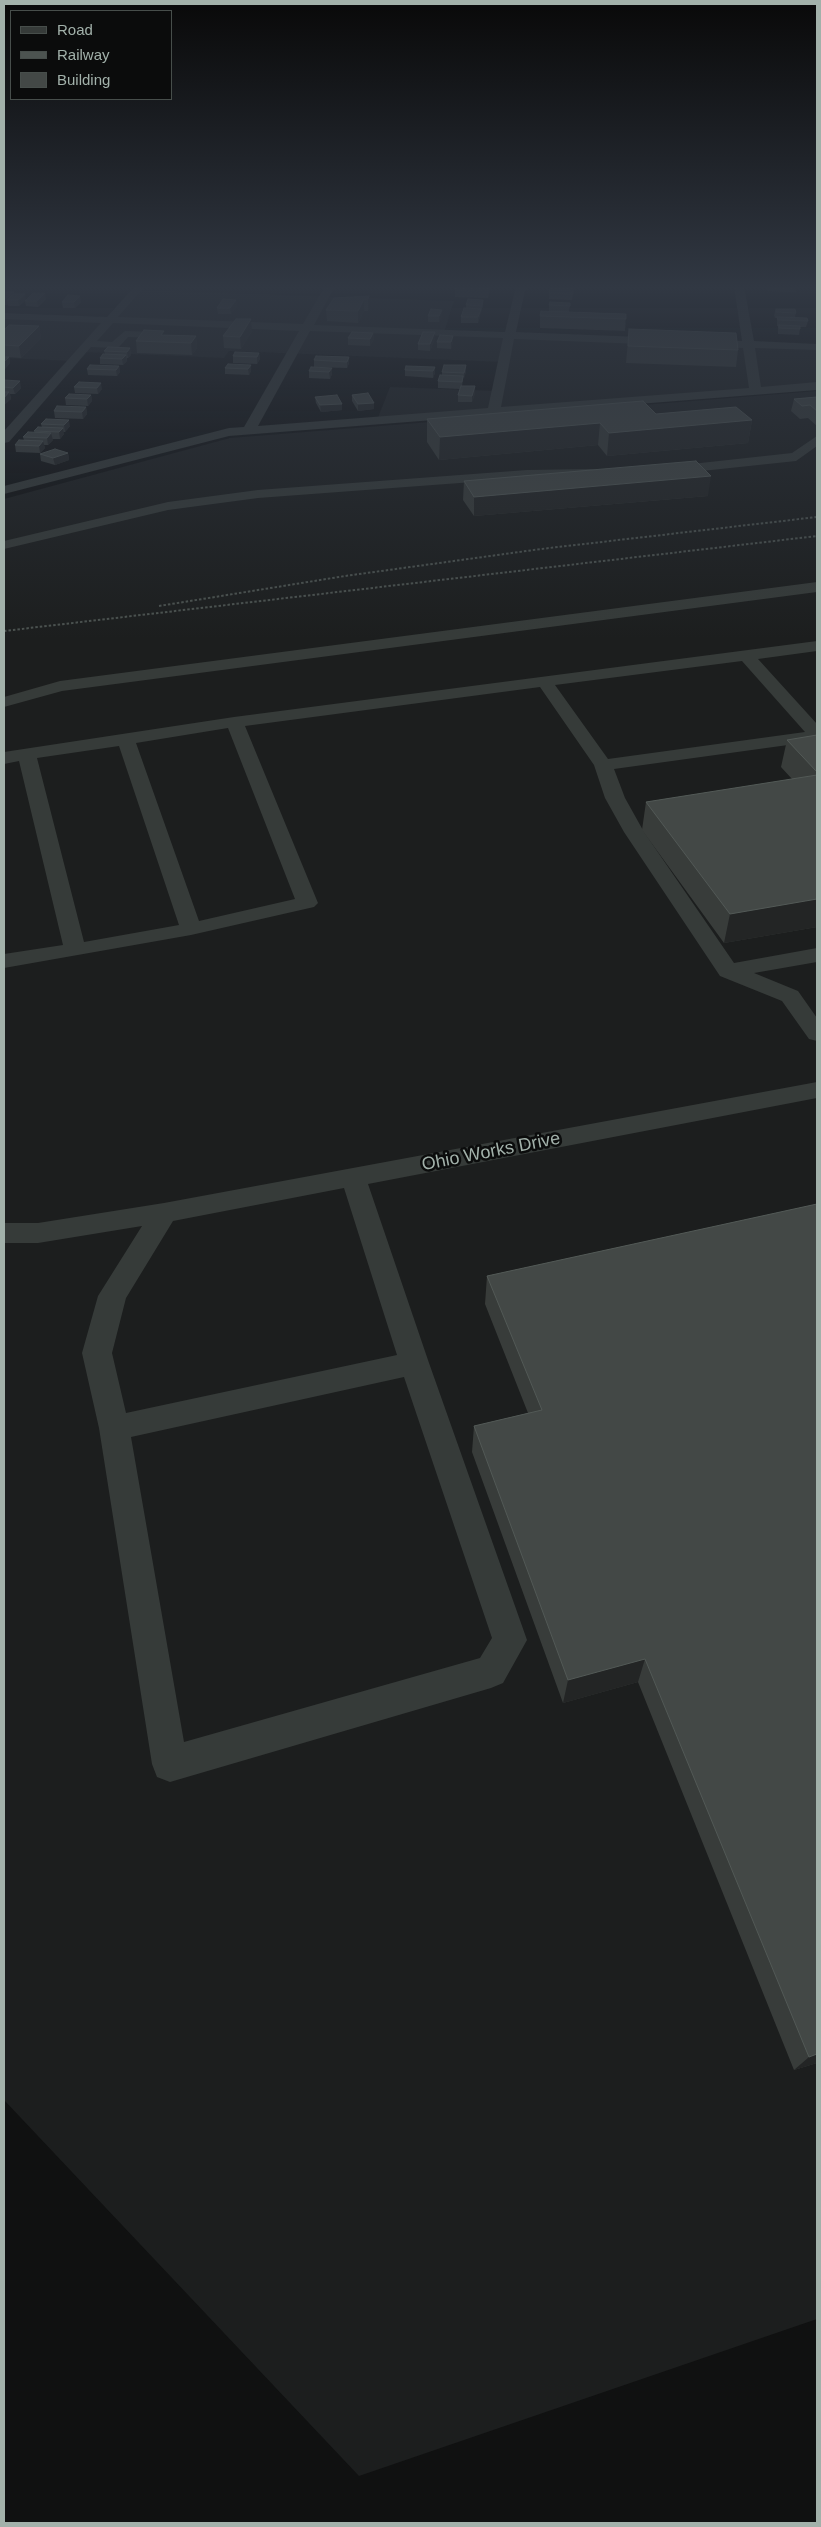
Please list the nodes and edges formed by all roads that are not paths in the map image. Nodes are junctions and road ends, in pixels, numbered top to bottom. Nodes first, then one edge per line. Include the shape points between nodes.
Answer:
1 (35, 404) edge
2 (263, 404) edge
3 (495, 404) edge
4 (587, 404) edge
5 (494, 411) junction
6 (249, 430) junction
7 (4, 439) edge
8 (817, 440) edge
9 (605, 472) edge
10 (653, 472) edge
11 (4, 490) edge
12 (4, 545) edge
13 (817, 587) edge
14 (817, 646) edge
15 (746, 655) junction
16 (543, 680) junction
17 (4, 702) edge
18 (234, 722) junction
19 (817, 735) edge
20 (126, 739) junction
21 (27, 754) junction
22 (4, 758) edge
23 (603, 765) junction
24 (191, 929) junction
25 (75, 950) junction
26 (817, 955) edge
27 (4, 961) edge
28 (728, 971) junction
29 (817, 1034) edge
30 (817, 1090) edge
31 (353, 1178) junction
32 (164, 1213) junction
33 (4, 1233) edge
34 (414, 1363) junction
35 (114, 1428) junction

1 - 7 street
2 - 6 street
3 - 5 street
4 - 5 street
5 - 6 street
6 - 11 street via 209,436
8 - 10 street via 796,457
9 - 12 street via 528,474 258,494 168,506
13 - 17 street via 60,686
14 - 15 street
15 - 16 street
15 - 19 street
16 - 18 street
16 - 23 street
18 - 20 street
18 - 24 street via 307,903
19 - 23 street
20 - 21 street
20 - 24 street
21 - 22 street
21 - 25 street
23 - 28 street via 615,798 634,832
24 - 25 street
25 - 27 street
26 - 28 street
28 - 29 street via 790,996
30 - 31 street, Ohio Works Drive
31 - 32 street, Ohio Works Drive
31 - 34 street
32 - 33 street, Ohio Works Drive via 38,1233
32 - 35 street via 112,1296 98,1353
34 - 35 street
34 - 35 street via 510,1640 491,1671 170,1764

